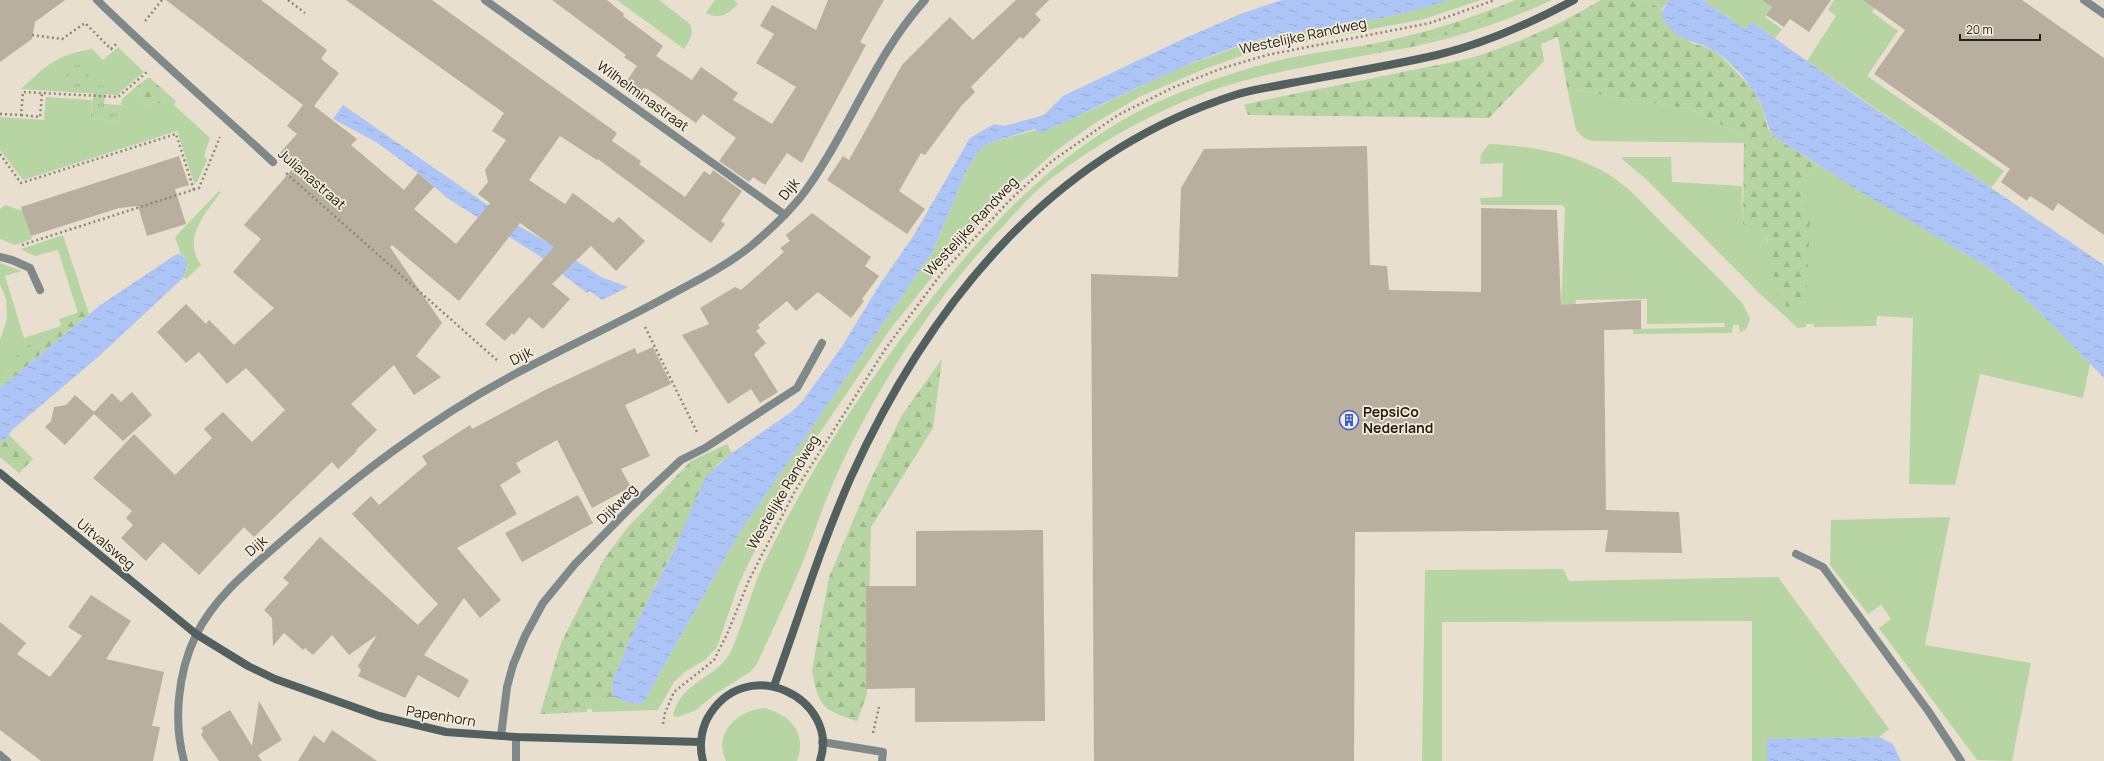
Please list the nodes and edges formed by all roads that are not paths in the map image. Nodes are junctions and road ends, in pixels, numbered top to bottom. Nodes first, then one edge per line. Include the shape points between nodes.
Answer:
1 (97, 0) edge
2 (484, 0) edge
3 (925, 0) edge
4 (1574, 0) edge
5 (2084, 0) edge
6 (2104, 14) edge
7 (273, 162) road end
8 (785, 214) junction
9 (0, 257) edge
10 (40, 290) dead end
11 (822, 343) dead end
12 (0, 473) edge
13 (1796, 554) dead end
14 (196, 634) junction
15 (774, 686) junction
16 (501, 736) junction
17 (516, 737) junction
18 (701, 742) junction
19 (822, 742) junction
20 (0, 755) edge
21 (7, 761) edge
22 (184, 761) edge
23 (516, 761) edge
24 (703, 761) edge
25 (820, 761) edge
26 (882, 761) edge
27 (1961, 761) edge

1 - 7 street, Julianastraat via 160,61
2 - 8 street, Wilhelminastraat
3 - 8 street, Dijk via 889,46 832,150 806,191
4 - 15 street via 1494,37 1438,55 1238,94 1196,109 1125,144 1079,174 1037,209 973,277 918,353 884,412 851,478
5 - 6 street
8 - 14 street, Dijk via 750,246 714,272 513,375 414,435 350,483 246,572 209,614
9 - 10 street via 30,268
11 - 16 street, Dijkweg via 798,388 705,448 681,460 575,564 543,603 513,665 507,687
12 - 14 street, Uitvalsweg
13 - 27 street via 1823,567 1929,712
14 - 16 street, Papenhorn via 248,666 275,679 352,708 404,724 439,731
14 - 22 street, Dijk via 183,673 180,695 179,737
15 - 18 street via 751,686 725,697 713,709 707,720
15 - 19 street via 802,700 819,726
16 - 17 street, Papenhorn
17 - 18 street, Papenhorn
17 - 23 street
18 - 24 street
19 - 25 street
19 - 26 street via 883,752
20 - 21 street

